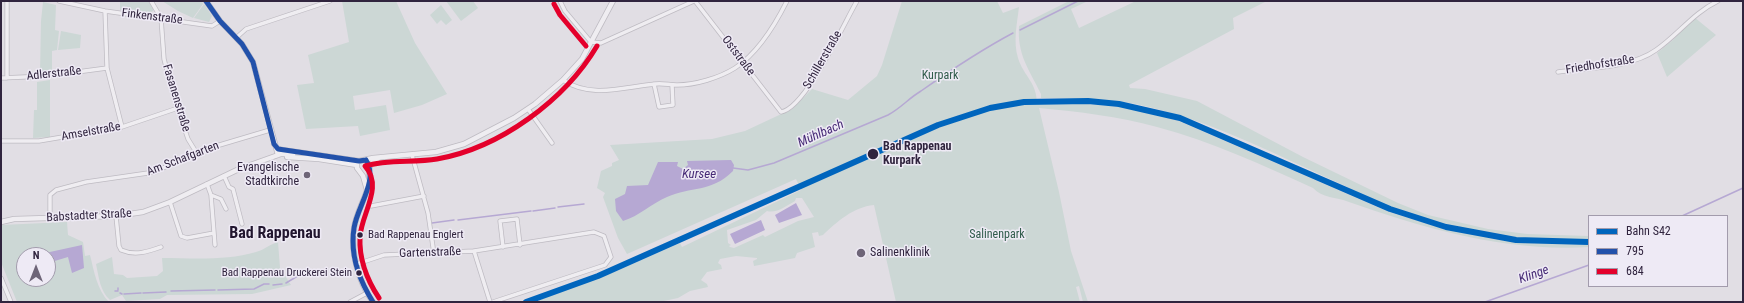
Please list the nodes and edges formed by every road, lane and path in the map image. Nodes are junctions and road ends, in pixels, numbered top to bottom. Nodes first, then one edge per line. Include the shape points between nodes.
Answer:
1 (7, 1) edge
2 (59, 1) edge
3 (151, 1) edge
4 (330, 1) edge
5 (560, 1) edge
6 (613, 1) edge
7 (695, 1) edge
8 (787, 1) edge
9 (857, 1) edge
10 (1718, 1) edge
11 (208, 2) edge
12 (318, 3) edge
13 (105, 11) junction
14 (161, 18) junction
15 (220, 21) junction
16 (236, 38) junction
17 (591, 42) junction
18 (743, 62) junction
19 (107, 68) junction
20 (1558, 72) dead end
21 (1, 78) edge
22 (7, 78) junction
23 (563, 80) junction
24 (654, 84) junction
25 (672, 84) junction
26 (178, 108) junction
27 (528, 109) junction
28 (781, 112) joint
29 (122, 127) junction
30 (270, 130) junction
31 (1, 141) edge
32 (552, 143) dead end
33 (274, 144) junction
34 (196, 152) junction
35 (312, 154) junction
36 (278, 155) junction
37 (412, 155) junction
38 (319, 157) junction
39 (381, 157) junction
40 (366, 160) junction
41 (358, 163) junction
42 (370, 166) junction
43 (368, 171) junction
44 (361, 172) junction
45 (224, 176) junction
46 (207, 184) junction
47 (366, 190) junction
48 (211, 195) junction
49 (424, 196) junction
50 (170, 202) junction
51 (371, 206) dead end
52 (226, 209) dead end
53 (116, 216) junction
54 (1, 218) edge
55 (50, 218) junction
56 (9, 220) junction
57 (1, 222) edge
58 (242, 224) dead end
59 (214, 233) junction
60 (215, 245) dead end
61 (520, 245) junction
62 (161, 247) dead end
63 (504, 247) junction
64 (474, 251) junction
65 (434, 254) junction
66 (357, 264) junction
67 (1, 278) edge
68 (367, 293) junction
69 (11, 302) edge
70 (350, 302) edge
71 (373, 302) edge
72 (490, 302) edge
73 (493, 302) edge

1 - 22 street
2 - 13 street, Finkenstraße
3 - 14 street
4 - 12 street
5 - 17 street via 565,11
6 - 17 street
7 - 17 street via 601,43
7 - 18 street, Oststraße
8 - 18 street via 775,22
9 - 28 street, Schillerstraße via 811,85 786,111
10 - 20 street, Friedhofstraße via 1696,15 1673,38 1639,60
11 - 15 street
12 - 16 street via 246,29
13 - 14 street, Finkenstraße
13 - 19 street
14 - 15 street, Finkenstraße via 212,26
14 - 26 street, Fasanenstraße via 164,59
15 - 16 street
16 - 30 street via 253,62
17 - 23 street via 582,58
18 - 25 street via 730,71 714,77
18 - 28 street, Oststraße
19 - 22 street, Adlerstraße
19 - 29 street
21 - 22 street, Adlerstraße
23 - 24 street via 569,84 602,91
23 - 27 street
24 - 25 street
24 - 25 street via 658,107 673,105
26 - 29 street, Amselstraße
26 - 34 street, Fasanenstraße via 188,139
27 - 32 street
27 - 37 street via 459,146
29 - 31 street, Amselstraße via 39,141
30 - 33 street
30 - 34 street, Am Schafgarten
33 - 35 street via 283,150
33 - 36 street
34 - 55 street, Am Schafgarten via 154,172 86,182 56,190 50,195
35 - 36 street
35 - 38 street
36 - 38 street
36 - 45 street, Babstadter Straße
37 - 39 street
37 - 49 street
38 - 41 street
39 - 40 street
39 - 42 street
40 - 41 street
40 - 42 street
41 - 44 street
42 - 43 street
43 - 44 street
43 - 47 street via 369,181
44 - 47 street
45 - 46 street, Babstadter Straße
45 - 58 street via 233,190
46 - 48 street
46 - 50 street, Babstadter Straße
47 - 66 street via 354,228
48 - 52 street via 221,199
48 - 59 street
49 - 51 street
49 - 65 street
50 - 53 street, Babstadter Straße via 143,212
50 - 59 street via 181,236 187,238
53 - 55 street, Babstadter Straße
53 - 62 street via 121,250 129,254
54 - 56 street, Babstadter Straße
55 - 56 street, Babstadter Straße
56 - 57 street, Babstadter Straße
59 - 60 street
61 - 63 street, Gartenstraße
61 - 63 street via 517,219 500,221
61 - 73 street, Gartenstraße via 594,232 604,236 611,257 605,265
63 - 64 street, Gartenstraße
64 - 65 street, Gartenstraße
64 - 72 street
65 - 66 street, Gartenstraße via 384,255
66 - 68 street
67 - 69 street
68 - 70 street
68 - 71 street

